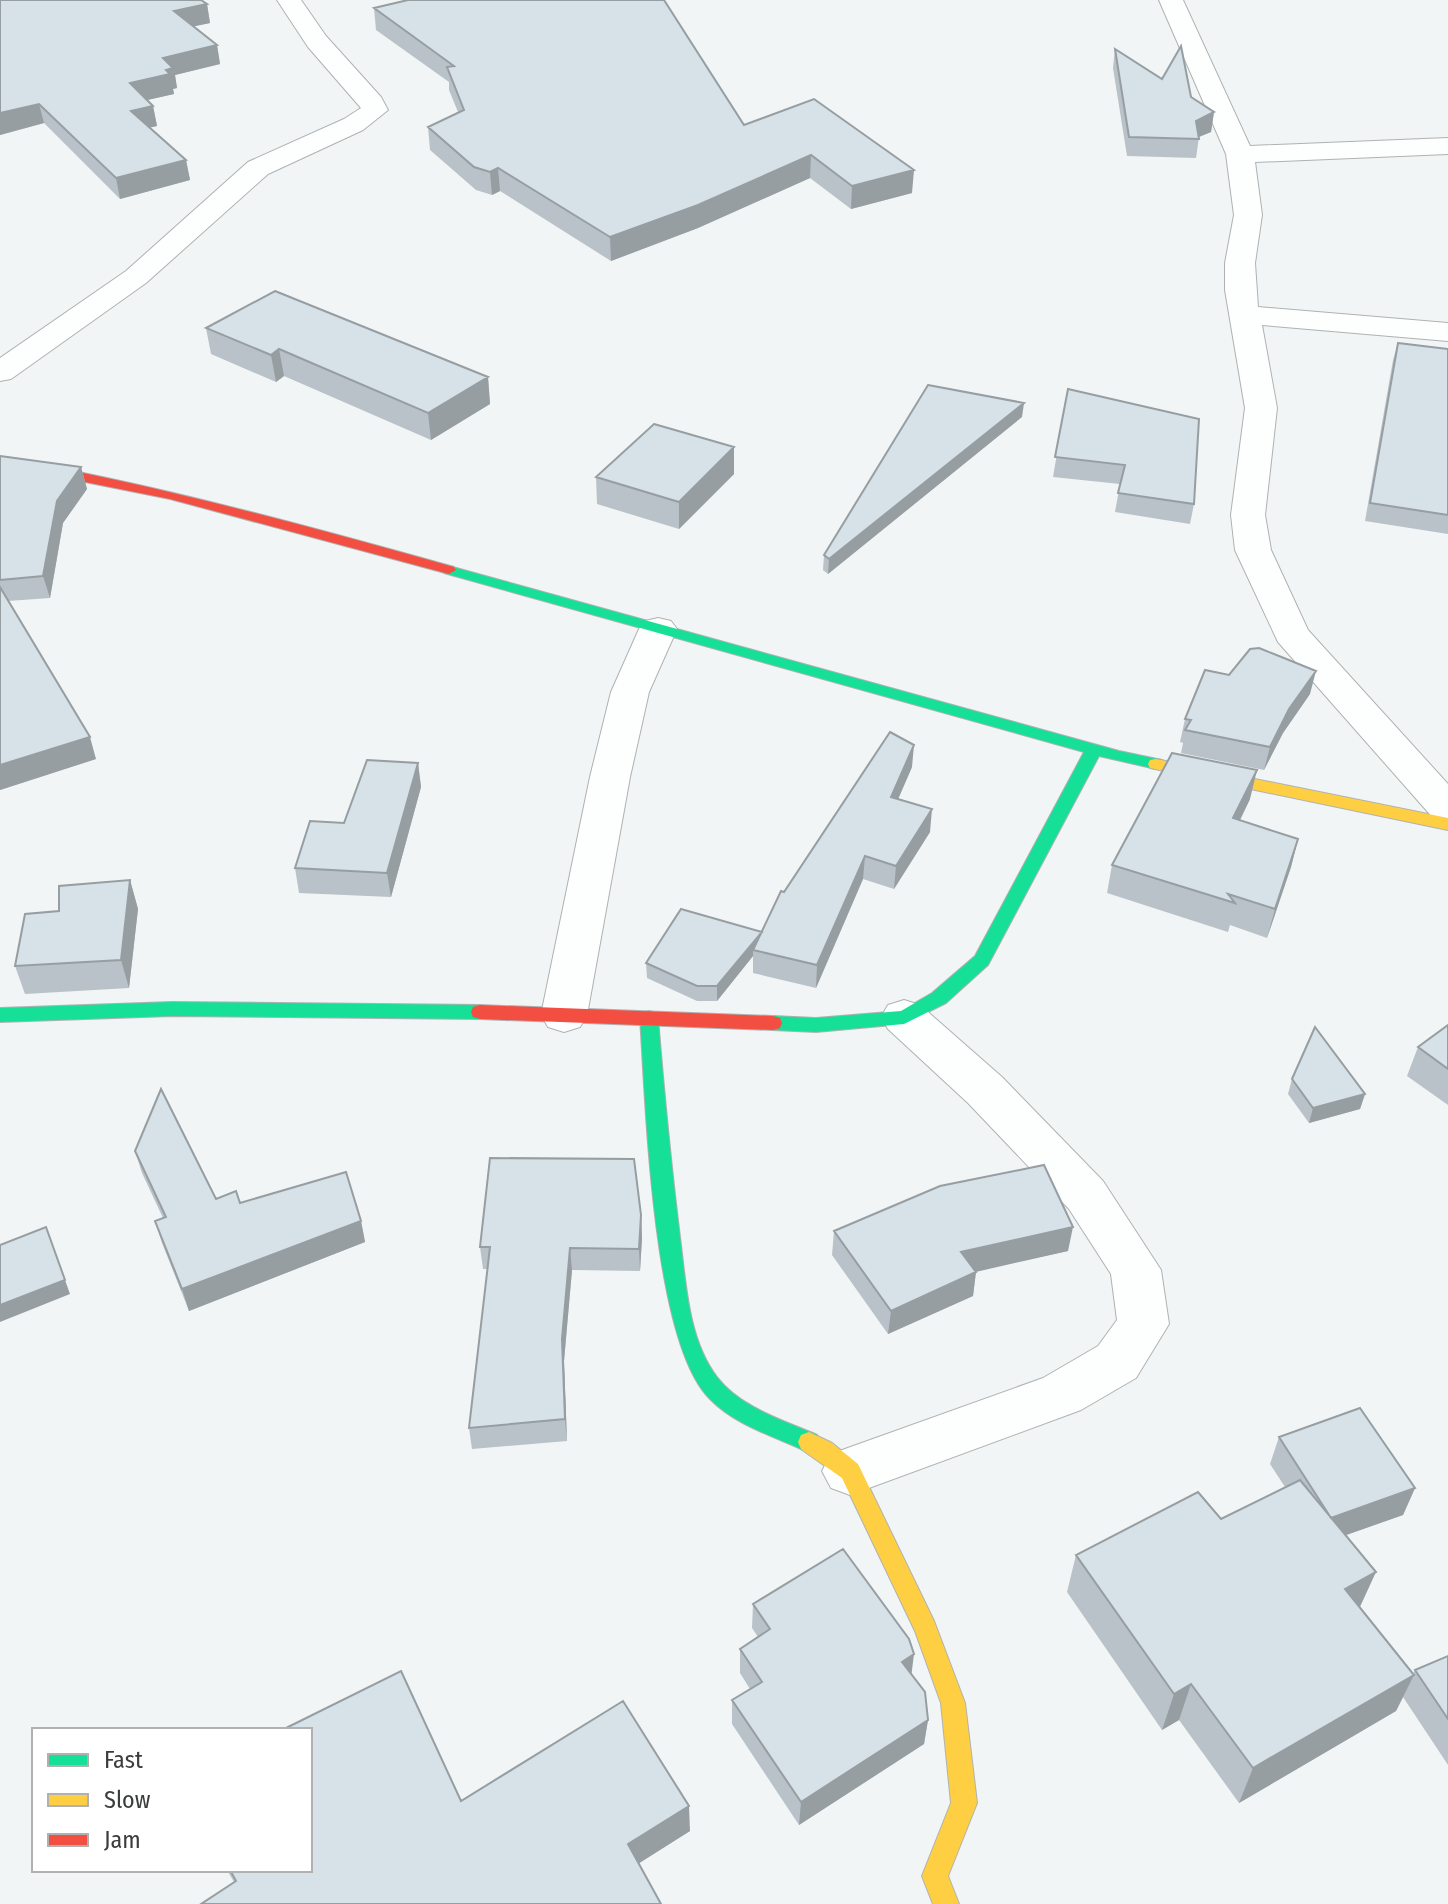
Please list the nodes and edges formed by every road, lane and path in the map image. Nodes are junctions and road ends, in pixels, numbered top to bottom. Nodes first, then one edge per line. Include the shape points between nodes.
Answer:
1 (289, 0) edge
2 (1171, 0) edge
3 (1448, 146) edge
4 (1240, 154) junction
5 (1246, 315) junction
6 (1448, 332) edge
7 (0, 372) edge
8 (0, 461) edge
9 (658, 629) junction
10 (1094, 749) junction
11 (1448, 809) edge
12 (1448, 824) edge
13 (0, 1015) edge
14 (564, 1015) junction
15 (904, 1017) junction
16 (649, 1018) junction
17 (850, 1471) junction
18 (946, 1904) edge

1 - 7 street via 312,37 375,110 258,168 136,277
2 - 4 street
3 - 4 street
4 - 5 street via 1248,215 1240,263
5 - 6 street
5 - 11 street via 1261,408 1248,515 1253,550 1268,589 1291,634
8 - 9 street via 246,513
9 - 10 street
9 - 14 street via 630,692
10 - 12 street
10 - 15 street via 982,960 939,998
13 - 14 street via 417,1009
14 - 16 street
15 - 16 street via 816,1025
15 - 17 street via 985,1090 1086,1195 1136,1270 1143,1324 1117,1362 1062,1394
16 - 17 street via 661,1169 691,1352 711,1386 740,1409 824,1450
17 - 18 street via 926,1629 953,1703 964,1803 935,1876

